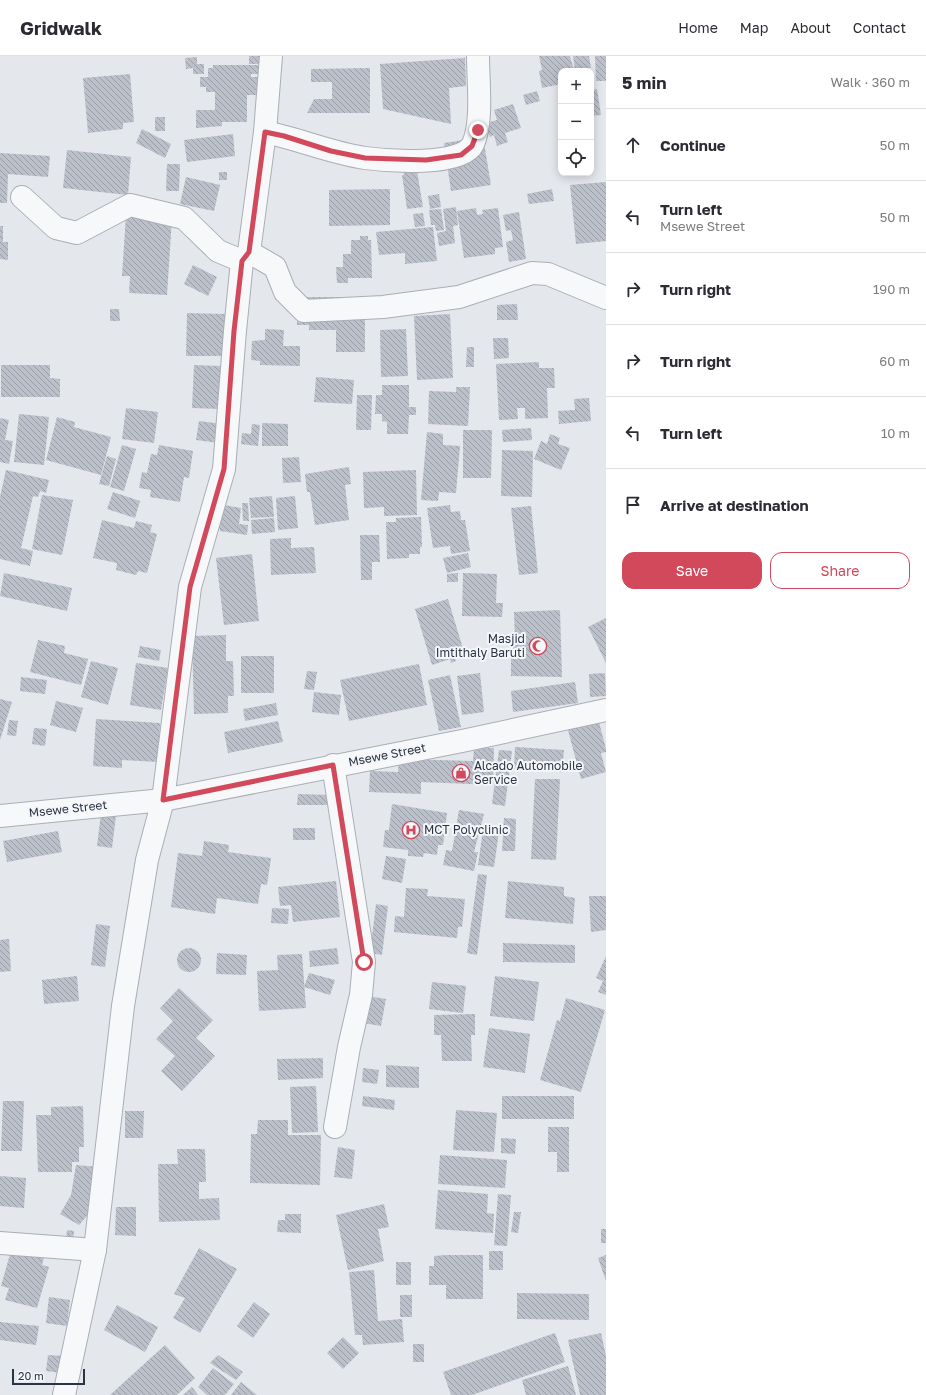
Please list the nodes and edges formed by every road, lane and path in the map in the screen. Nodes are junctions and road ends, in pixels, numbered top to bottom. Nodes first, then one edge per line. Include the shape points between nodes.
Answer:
1 (271, 56) edge
2 (478, 56) edge
3 (265, 132) junction
4 (22, 197) dead end
5 (246, 256) junction
6 (606, 298) edge
7 (606, 710) edge
8 (333, 765) junction
9 (163, 800) junction
10 (0, 816) edge
11 (335, 1126) dead end
12 (0, 1243) edge
13 (95, 1250) junction
14 (64, 1395) edge

1 - 3 street
2 - 3 street via 478,130 472,146 461,155 426,160 365,158
3 - 5 street
4 - 5 street via 56,228 77,233 130,205 184,218 218,251
5 - 6 street via 275,267 285,292 304,311 383,307 459,297 532,273 548,274
5 - 9 street via 234,331 224,469 190,587
7 - 8 street, Msewe Street
8 - 9 street, Msewe Street
8 - 11 street via 364,962 361,995
9 - 10 street, Msewe Street
9 - 13 street via 147,860 123,1006
12 - 13 street
13 - 14 street

